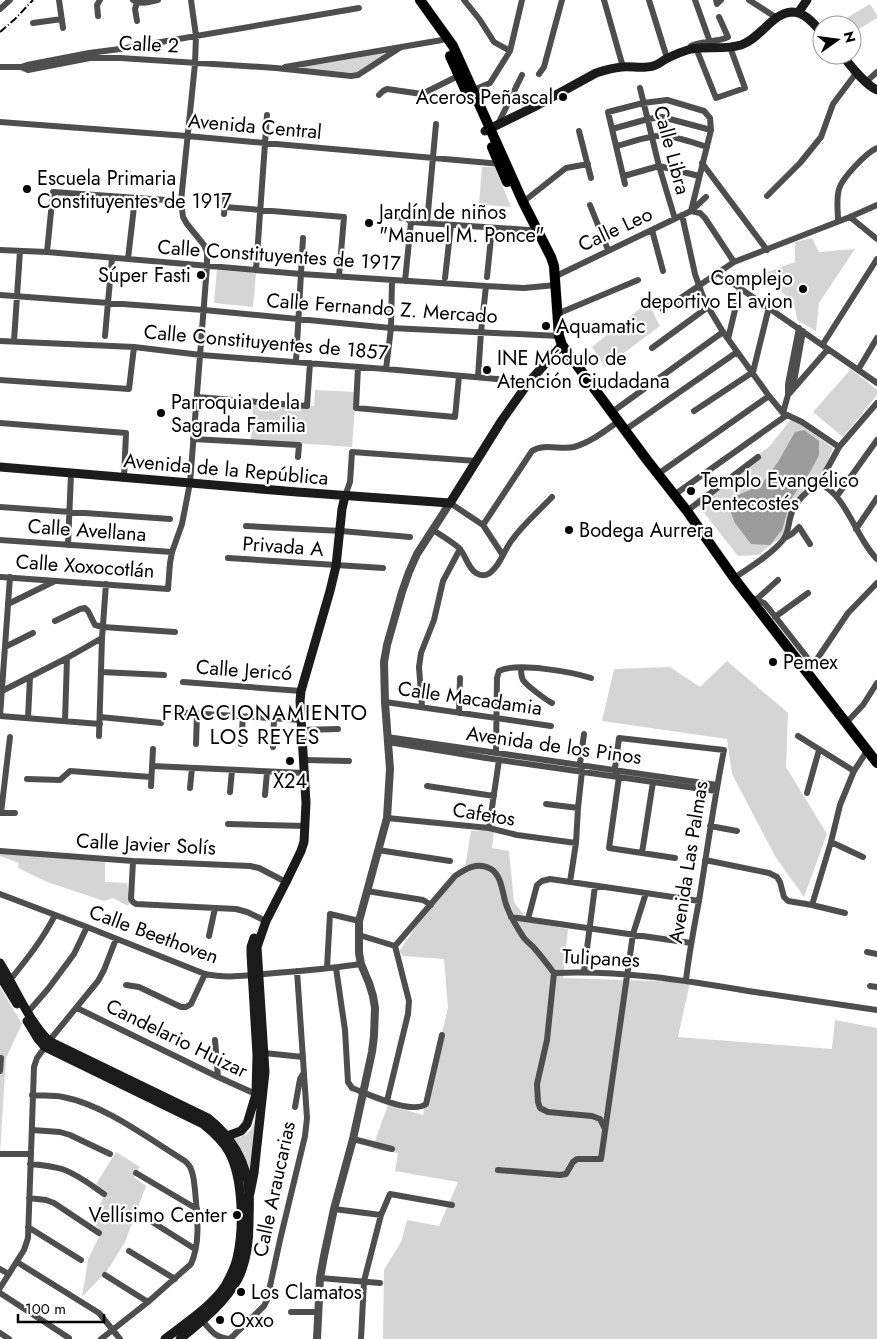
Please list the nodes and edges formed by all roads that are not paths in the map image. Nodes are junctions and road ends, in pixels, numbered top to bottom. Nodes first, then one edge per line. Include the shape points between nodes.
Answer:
1 (10, 0) edge
2 (59, 0) edge
3 (100, 0) edge
4 (158, 0) edge
5 (191, 0) edge
6 (412, 0) edge
7 (420, 0) edge
8 (464, 0) edge
9 (522, 0) edge
10 (562, 0) edge
11 (604, 0) edge
12 (650, 0) edge
13 (695, 0) edge
14 (749, 0) edge
15 (807, 0) edge
16 (135, 1) edge
17 (359, 8) dead end
18 (0, 9) edge
19 (798, 13) junction
20 (98, 16) dead end
21 (719, 17) dead end
22 (777, 18) junction
23 (62, 19) junction
24 (136, 21) dead end
25 (812, 21) edge
26 (33, 23) dead end
27 (63, 28) dead end
28 (196, 36) junction
29 (444, 38) junction
30 (710, 42) junction
31 (401, 47) junction
32 (730, 47) junction
33 (120, 49) junction
34 (691, 49) junction
35 (510, 51) junction
36 (120, 58) junction
37 (667, 58) junction
38 (195, 64) junction
39 (851, 65) edge
40 (0, 67) edge
41 (21, 67) junction
42 (623, 67) junction
43 (276, 68) junction
44 (857, 72) junction
45 (877, 72) edge
46 (539, 74) dead end
47 (522, 75) dead end
48 (458, 76) junction
49 (866, 82) junction
50 (640, 88) dead end
51 (877, 90) edge
52 (470, 92) junction
53 (379, 95) dead end
54 (643, 103) junction
55 (267, 115) dead end
56 (648, 119) junction
57 (0, 122) edge
58 (436, 124) dead end
59 (491, 128) junction
60 (612, 128) junction
61 (712, 130) junction
62 (580, 131) dead end
63 (187, 136) junction
64 (652, 137) junction
65 (265, 143) junction
66 (616, 146) junction
67 (707, 147) junction
68 (877, 148) edge
69 (434, 158) junction
70 (702, 163) junction
71 (503, 164) junction
72 (588, 164) junction
73 (659, 166) junction
74 (624, 176) junction
75 (699, 176) junction
76 (591, 178) dead end
77 (625, 184) dead end
78 (226, 194) dead end
79 (767, 196) dead end
80 (706, 197) dead end
81 (135, 198) junction
82 (181, 201) junction
83 (523, 202) junction
84 (590, 205) dead end
85 (877, 205) edge
86 (262, 210) junction
87 (691, 211) junction
88 (682, 215) junction
89 (393, 217) dead end
90 (850, 217) junction
91 (674, 219) junction
92 (838, 221) junction
93 (411, 222) junction
94 (427, 223) junction
95 (451, 225) junction
96 (492, 228) junction
97 (530, 230) junction
98 (652, 230) junction
99 (303, 238) dead end
100 (877, 239) edge
101 (608, 248) junction
102 (0, 250) edge
103 (767, 250) junction
104 (20, 251) junction
105 (47, 252) junction
106 (112, 258) junction
107 (128, 259) junction
108 (877, 259) edge
109 (734, 262) junction
110 (207, 266) junction
111 (256, 270) junction
112 (663, 271) dead end
113 (718, 273) junction
114 (301, 274) junction
115 (338, 276) junction
116 (487, 277) dead end
117 (445, 278) dead end
118 (392, 280) junction
119 (638, 280) dead end
120 (405, 281) junction
121 (555, 281) junction
122 (698, 285) junction
123 (486, 286) junction
124 (740, 289) junction
125 (0, 295) edge
126 (16, 296) junction
127 (108, 304) junction
128 (708, 307) junction
129 (769, 307) junction
130 (204, 310) junction
131 (663, 310) dead end
132 (557, 314) junction
133 (298, 318) junction
134 (391, 328) junction
135 (801, 330) junction
136 (481, 332) junction
137 (723, 332) junction
138 (105, 336) dead end
139 (877, 338) edge
140 (728, 339) junction
141 (0, 340) edge
142 (14, 341) junction
143 (560, 341) junction
144 (134, 347) junction
145 (826, 347) junction
146 (652, 348) dead end
147 (874, 350) edge
148 (737, 352) junction
149 (201, 355) junction
150 (296, 362) junction
151 (310, 363) junction
152 (358, 367) junction
153 (386, 369) junction
154 (858, 370) junction
155 (753, 372) junction
156 (459, 376) junction
157 (478, 377) junction
158 (0, 380) edge
159 (529, 382) junction
160 (877, 382) edge
161 (788, 395) junction
162 (768, 396) junction
163 (197, 397) junction
164 (877, 403) edge
165 (694, 411) dead end
166 (612, 412) junction
167 (785, 414) junction
168 (618, 421) junction
169 (0, 424) edge
170 (625, 430) junction
171 (193, 439) junction
172 (877, 440) edge
173 (839, 447) junction
174 (298, 457) dead end
175 (758, 457) dead end
176 (476, 461) junction
177 (0, 467) edge
178 (72, 474) junction
179 (658, 474) junction
180 (124, 478) junction
181 (190, 483) junction
182 (819, 484) junction
183 (674, 495) junction
184 (345, 496) junction
185 (837, 496) junction
186 (552, 498) dead end
187 (877, 498) edge
188 (450, 503) junction
189 (0, 507) edge
190 (687, 510) junction
191 (69, 512) junction
192 (170, 519) dead end
193 (483, 525) junction
194 (246, 526) dead end
195 (856, 529) junction
196 (434, 530) junction
197 (341, 531) junction
198 (410, 537) dead end
199 (784, 539) junction
200 (0, 540) edge
201 (810, 544) dead end
202 (68, 545) junction
203 (460, 549) junction
204 (172, 552) junction
205 (502, 554) junction
206 (876, 556) edge
207 (228, 558) dead end
208 (336, 566) junction
209 (383, 568) dead end
210 (1, 577) edge
211 (10, 577) junction
212 (734, 578) junction
213 (56, 580) junction
214 (778, 580) dead end
215 (877, 583) edge
216 (106, 584) junction
217 (808, 593) dead end
218 (747, 595) junction
219 (757, 599) junction
220 (8, 604) junction
221 (775, 617) junction
222 (55, 621) dead end
223 (103, 627) junction
224 (175, 632) dead end
225 (33, 633) dead end
226 (102, 638) junction
227 (5, 647) junction
228 (67, 658) junction
229 (521, 668) junction
230 (101, 672) junction
231 (164, 675) dead end
232 (30, 677) junction
233 (460, 678) dead end
234 (591, 678) dead end
235 (183, 682) dead end
236 (877, 683) edge
237 (2, 691) junction
238 (302, 691) junction
239 (385, 702) junction
240 (552, 703) dead end
241 (422, 707) junction
242 (173, 712) dead end
243 (459, 713) junction
244 (197, 714) junction
245 (0, 716) edge
246 (243, 717) junction
247 (28, 718) junction
248 (496, 718) junction
249 (274, 719) junction
250 (301, 720) junction
251 (65, 721) junction
252 (100, 721) junction
253 (161, 723) dead end
254 (846, 723) junction
255 (551, 726) dead end
256 (338, 729) dead end
257 (301, 730) junction
258 (584, 734) dead end
259 (99, 736) dead end
260 (798, 736) dead end
261 (10, 737) dead end
262 (387, 740) junction
263 (196, 744) dead end
264 (241, 744) dead end
265 (272, 747) dead end
266 (153, 749) dead end
267 (0, 750) edge
268 (819, 750) junction
269 (8, 751) junction
270 (867, 751) junction
271 (496, 753) junction
272 (487, 755) junction
273 (304, 760) junction
274 (499, 760) junction
275 (349, 761) dead end
276 (533, 762) junction
277 (877, 763) edge
278 (152, 766) junction
279 (192, 768) junction
280 (581, 768) junction
281 (232, 770) junction
282 (854, 771) junction
283 (267, 772) junction
284 (305, 773) junction
285 (616, 774) junction
286 (151, 777) junction
287 (27, 779) dead end
288 (653, 782) junction
289 (151, 786) dead end
290 (427, 786) dead end
291 (190, 788) dead end
292 (716, 788) junction
293 (230, 792) dead end
294 (807, 794) dead end
295 (264, 795) dead end
296 (494, 796) junction
297 (546, 804) dead end
298 (578, 808) junction
299 (1, 813) edge
300 (15, 813) dead end
301 (387, 818) junction
302 (228, 824) dead end
303 (306, 826) junction
304 (710, 826) junction
305 (489, 828) junction
306 (737, 831) dead end
307 (831, 842) junction
308 (576, 843) junction
309 (378, 850) junction
310 (0, 851) edge
311 (642, 853) junction
312 (863, 857) dead end
313 (675, 858) dead end
314 (705, 860) junction
315 (134, 861) junction
316 (450, 861) dead end
317 (286, 882) junction
318 (570, 882) junction
319 (595, 886) junction
320 (367, 891) junction
321 (646, 893) junction
322 (0, 894) edge
323 (699, 901) junction
324 (812, 904) junction
325 (431, 905) junction
326 (215, 908) junction
327 (845, 913) dead end
328 (55, 915) junction
329 (511, 916) junction
330 (528, 919) junction
331 (359, 920) junction
332 (266, 921) junction
333 (87, 927) junction
334 (590, 928) junction
335 (634, 934) junction
336 (359, 935) junction
337 (209, 936) dead end
338 (116, 939) junction
339 (691, 943) junction
340 (395, 946) junction
341 (867, 952) dead end
342 (877, 954) edge
343 (0, 963) edge
344 (361, 964) junction
345 (327, 968) junction
346 (336, 968) junction
347 (297, 971) junction
348 (584, 972) junction
349 (205, 974) junction
350 (554, 974) junction
351 (256, 975) junction
352 (627, 975) junction
353 (0, 976) edge
354 (10, 980) junction
355 (686, 980) junction
356 (126, 985) dead end
357 (77, 1008) junction
358 (877, 1010) edge
359 (28, 1012) junction
360 (442, 1035) dead end
361 (215, 1040) dead end
362 (47, 1044) junction
363 (264, 1053) junction
364 (303, 1057) junction
365 (1, 1058) edge
366 (0, 1071) edge
367 (304, 1073) junction
368 (218, 1077) junction
369 (363, 1092) junction
370 (32, 1095) junction
371 (259, 1095) junction
372 (387, 1101) junction
373 (295, 1107) dead end
374 (178, 1108) junction
375 (32, 1130) junction
376 (605, 1130) junction
377 (227, 1136) junction
378 (353, 1139) junction
379 (392, 1149) dead end
380 (0, 1154) edge
381 (30, 1154) junction
382 (110, 1154) dead end
383 (30, 1164) junction
384 (498, 1170) dead end
385 (136, 1173) dead end
386 (250, 1193) junction
387 (104, 1194) dead end
388 (29, 1198) junction
389 (452, 1205) dead end
390 (197, 1209) junction
391 (334, 1209) junction
392 (138, 1213) dead end
393 (381, 1215) junction
394 (28, 1227) junction
395 (99, 1234) dead end
396 (195, 1249) junction
397 (129, 1250) dead end
398 (81, 1260) dead end
399 (17, 1262) junction
400 (0, 1268) edge
401 (9, 1274) junction
402 (105, 1275) dead end
403 (320, 1278) junction
404 (175, 1279) junction
405 (364, 1281) junction
406 (380, 1283) dead end
407 (0, 1288) edge
408 (0, 1292) edge
409 (148, 1302) junction
410 (291, 1312) dead end
411 (319, 1312) junction
412 (200, 1318) junction
413 (112, 1330) junction
414 (0, 1333) edge
415 (9, 1339) edge
416 (68, 1339) edge
417 (101, 1339) edge
418 (120, 1339) edge
419 (165, 1339) edge
420 (180, 1339) edge
421 (230, 1339) edge
422 (317, 1339) edge
423 (361, 1339) edge

1 - 18 street
2 - 23 street
3 - 20 street
4 - 16 street
5 - 28 street
6 - 29 main road
7 - 29 main road
8 - 35 street via 494,42
9 - 35 street
10 - 46 street via 544,67
11 - 42 street
12 - 37 street
13 - 30 street
14 - 22 street
15 - 19 main road
16 - 24 street
17 - 28 street, Calle 2
19 - 22 main road via 790,12
19 - 25 main road
21 - 30 street via 728,37
22 - 32 main road via 751,40
23 - 26 street
23 - 27 street
28 - 33 street, Calle 2
28 - 38 street
29 - 31 street, Calle 2
29 - 48 main road
29 - 52 main road via 453,46
30 - 34 street via 695,44
31 - 43 street, Calle 2
31 - 43 street, Calle 2 via 358,75
32 - 34 main road
32 - 34 street via 745,88 716,98
33 - 36 street
33 - 41 street, Calle 2
34 - 37 main road
35 - 52 street via 490,83
36 - 38 street, Calle 2
36 - 41 street, Calle 2 via 90,58 28,70
37 - 42 main road via 652,66
38 - 43 street, Calle 2
38 - 63 street
39 - 44 main road
40 - 41 street, Calle 2
42 - 59 main road via 596,73
44 - 49 main road
44 - 79 street via 833,104 821,136
45 - 49 street
47 - 59 street
48 - 52 main road
48 - 53 street via 422,94 388,89
49 - 51 main road
50 - 54 street, Calle Libra
52 - 59 main road
54 - 56 street, Calle Libra
54 - 60 street via 608,112
54 - 61 street via 666,100 704,111 710,118
55 - 65 street
56 - 60 street
56 - 61 street via 670,118
56 - 64 street, Calle Libra
57 - 63 street, Avenida Central
58 - 69 street
59 - 71 main road
60 - 66 street
61 - 67 street
62 - 72 street
63 - 65 street, Avenida Central
63 - 82 street
64 - 66 street
64 - 67 street via 668,136
64 - 73 street, Calle Libra
65 - 69 street, Avenida Central
65 - 86 street
66 - 74 street
67 - 70 street
68 - 92 street via 867,154 842,182 838,190
69 - 71 street, Avenida Central
69 - 94 street
70 - 75 street
70 - 103 street
71 - 83 main road
71 - 97 main road
72 - 76 street
72 - 83 street via 566,168
73 - 74 street
73 - 75 street
73 - 91 street, Calle Libra
74 - 77 street
75 - 87 street
78 - 86 street via 225,211
80 - 87 street, Calle Leo
81 - 82 street
81 - 105 street via 52,192
81 - 107 street
82 - 110 street via 183,217 207,252
83 - 121 main road via 551,258
84 - 101 street
85 - 90 street
86 - 111 street
86 - 115 street via 344,217
87 - 88 street, Calle Leo
87 - 109 street via 705,218
88 - 91 street, Calle Leo
88 - 122 street, Calle Libra
89 - 93 street via 406,218
90 - 92 street
90 - 100 street
91 - 98 street, Calle Leo
92 - 103 street
93 - 94 street
93 - 120 street
94 - 95 street
95 - 96 street
95 - 117 street
96 - 97 street
96 - 116 street
97 - 121 main road
98 - 101 street, Calle Leo
98 - 112 street
99 - 114 street
101 - 121 street, Calle Leo
102 - 104 street, Calle Constituyentes de 1917
103 - 109 street
104 - 105 street, Calle Constituyentes de 1917
104 - 126 street
105 - 106 street, Calle Constituyentes de 1917
106 - 107 street, Calle Constituyentes de 1917
106 - 127 street
107 - 110 street, Calle Constituyentes de 1917
108 - 145 street
109 - 113 street
110 - 111 street, Calle Constituyentes de 1917
110 - 130 street
111 - 114 street, Calle Constituyentes de 1917
113 - 122 street
113 - 124 street
114 - 115 street, Calle Constituyentes de 1917
114 - 133 street
115 - 118 street, Calle Constituyentes de 1917
118 - 120 street, Calle Constituyentes de 1917
118 - 134 street
119 - 132 street
120 - 123 street, Calle Constituyentes de 1917
121 - 123 street, Calle Constituyentes de 1917 via 524,288
121 - 132 main road
122 - 128 street, Calle Libra
122 - 131 street
123 - 136 street
124 - 129 street
124 - 140 street
125 - 126 street, Calle Fernando Z. Mercado
126 - 127 street, Calle Fernando Z. Mercado
126 - 142 street
127 - 130 street, Calle Fernando Z. Mercado
127 - 138 street
128 - 137 street, Calle Libra
128 - 146 street
129 - 135 street
129 - 155 street
130 - 133 street, Calle Fernando Z. Mercado
130 - 149 street
132 - 143 main road
133 - 134 street, Calle Fernando Z. Mercado
133 - 150 street
134 - 136 street, Calle Fernando Z. Mercado
134 - 153 street
135 - 145 street
135 - 161 street
136 - 143 street, Calle Fernando Z. Mercado
136 - 157 street
137 - 140 street, Calle Libra
137 - 166 street
139 - 147 street
140 - 148 street, Calle Libra
141 - 142 street, Calle Constituyentes de 1857
142 - 144 street, Calle Constituyentes de 1857
143 - 159 main road
143 - 166 main road
144 - 149 street, Calle Constituyentes de 1857
144 - 158 street via 130,389
145 - 154 street
145 - 161 street
147 - 154 street
148 - 155 street, Calle Libra
148 - 170 street
149 - 150 street, Calle Constituyentes de 1857
149 - 163 street
150 - 151 street, Calle Constituyentes de 1857
151 - 152 street, Calle Constituyentes de 1857
151 - 163 street via 307,406
152 - 153 street, Calle Constituyentes de 1857
152 - 156 street via 356,408 455,417
153 - 156 street, Calle Constituyentes de 1857
154 - 160 street
155 - 162 street, Calle Libra
155 - 165 street
156 - 157 street, Calle Constituyentes de 1857
157 - 159 street, Calle Constituyentes de 1857
159 - 176 main road
161 - 167 street
162 - 167 street, Calle Libra
162 - 179 street
163 - 171 street
164 - 173 street
166 - 168 main road
167 - 173 street
167 - 183 street
168 - 170 main road
168 - 193 street via 585,443 573,447 540,447 532,451
169 - 180 street via 126,433
170 - 179 main road
171 - 174 street via 299,445
171 - 181 street
172 - 185 street
173 - 182 street
175 - 190 street
176 - 184 street via 352,452 350,482
176 - 188 main road
177 - 178 main road, Avenida de la República
178 - 180 main road, Avenida de la República
178 - 191 street
179 - 183 main road
180 - 181 main road, Avenida de la República
181 - 184 main road, Avenida de la República
181 - 204 street via 182,524
182 - 185 street
182 - 199 street via 793,508
183 - 190 main road
184 - 188 main road, Avenida de la República
184 - 197 main road
185 - 195 street
186 - 205 street
187 - 195 street
188 - 193 street
188 - 196 street
189 - 191 street
190 - 212 main road
191 - 192 street
191 - 202 street
193 - 205 street
194 - 197 street
195 - 206 street
196 - 203 street
196 - 239 street via 409,572 389,636 384,662
197 - 198 street
197 - 208 main road
199 - 201 street via 798,527
199 - 212 street
200 - 202 street, Calle Avellana
202 - 204 street, Calle Avellana
203 - 205 street via 467,563 482,575 490,573
203 - 241 street via 443,581 434,620 421,653
204 - 216 street, Calle Xoxocotlán via 168,589
207 - 208 street, Privada A
208 - 209 street, Privada A
208 - 238 main road
210 - 211 street, Calle Xoxocotlán
211 - 213 street, Calle Xoxocotlán
211 - 220 street
212 - 218 main road
213 - 216 street, Calle Xoxocotlán
213 - 220 street
214 - 219 street
215 - 221 street via 848,613 813,665
216 - 223 street
217 - 221 street
218 - 219 street
218 - 254 main road
219 - 221 street
220 - 227 street
222 - 223 street via 84,608 95,625
223 - 224 street
223 - 226 street
225 - 227 street
226 - 228 street
226 - 230 street
227 - 237 street
228 - 232 street
228 - 251 street
229 - 234 street
229 - 240 street via 524,682
229 - 248 street via 499,671
230 - 231 street
230 - 252 street
232 - 237 street
232 - 247 street
233 - 243 street
235 - 238 street, Calle Jericó
236 - 254 street
237 - 245 street
238 - 250 main road
239 - 241 street, Calle Macadamia
239 - 262 street
241 - 243 street, Calle Macadamia
242 - 244 street
243 - 248 street, Calle Macadamia
244 - 246 street
244 - 263 street
245 - 247 street
246 - 249 street
246 - 264 street
247 - 251 street
248 - 255 street, Calle Macadamia
248 - 271 street
249 - 250 street
249 - 265 street
250 - 257 main road
251 - 252 street
252 - 253 street
252 - 259 street
254 - 270 main road
256 - 257 street
257 - 273 main road
258 - 280 street
260 - 268 street
261 - 269 street
262 - 272 street, Avenida de los Pinos
262 - 301 street via 390,769
266 - 278 street
267 - 269 street
268 - 282 street
268 - 294 street
269 - 299 street
270 - 277 main road
270 - 282 street
271 - 272 street, Avenida de los Pinos
271 - 276 street, Avenida de los Pinos
272 - 274 street, Avenida de los Pinos
273 - 275 street
273 - 284 main road
274 - 276 street, Avenida de los Pinos
274 - 296 street
276 - 280 street, Avenida de los Pinos
278 - 279 street
278 - 286 street
279 - 281 street
279 - 291 street
280 - 285 street, Avenida de los Pinos
280 - 298 street
281 - 283 street
281 - 293 street
282 - 307 street via 840,805
283 - 284 street
283 - 295 street
284 - 303 main road
285 - 288 street, Avenida de los Pinos
285 - 292 street, Avenida de los Pinos
285 - 292 street, Avenida Las Palmas via 619,738 724,750
285 - 311 street via 609,848
286 - 287 street via 70,771 60,780
286 - 289 street
288 - 292 street, Avenida de los Pinos
288 - 311 street
290 - 296 street
292 - 304 street, Avenida Las Palmas
296 - 305 street
297 - 298 street
298 - 308 street
299 - 300 street
301 - 305 street, Cafetos
301 - 309 street
302 - 303 street
303 - 317 main road via 301,851
304 - 306 street
304 - 314 street, Avenida Las Palmas
305 - 308 street, Cafetos
307 - 312 street
307 - 324 street
308 - 318 street
309 - 316 street
309 - 320 street
310 - 315 street, Calle Javier Solís
311 - 313 street
314 - 323 street, Avenida Las Palmas
314 - 324 street via 769,873 777,877 788,901
315 - 317 street, Calle Javier Solís via 250,866
315 - 326 street via 132,902
317 - 332 main road
318 - 319 street
318 - 330 street via 550,879 537,885
319 - 321 street
319 - 334 street
320 - 325 street via 423,900
320 - 331 street
321 - 323 street
321 - 335 street
322 - 328 street, Calle Beethoven
323 - 339 street, Avenida Las Palmas
324 - 327 street
325 - 329 street, Tulipanes via 455,876 474,866 483,866 496,874 500,881
325 - 340 street, Tulipanes
326 - 332 street via 236,909
326 - 337 street
328 - 333 street, Calle Beethoven
328 - 354 street via 45,934
329 - 330 street
329 - 350 street, Tulipanes
330 - 334 street
331 - 336 street
331 - 345 street via 330,914
332 - 351 main road via 257,947
333 - 338 street, Calle Beethoven
333 - 359 street via 74,954
334 - 335 street
334 - 348 street
335 - 339 street
335 - 352 street
336 - 340 street
336 - 344 street
338 - 349 street, Calle Beethoven
338 - 357 street via 98,981
339 - 355 street, Avenida Las Palmas
340 - 372 street via 409,1001
341 - 342 street
343 - 354 main road
344 - 346 street, Calle Beethoven
344 - 369 street via 370,983 375,1008 372,1052
345 - 346 street, Calle Beethoven
345 - 347 street, Calle Beethoven
346 - 369 street via 348,1082 349,1086
347 - 351 street, Calle Beethoven
347 - 364 street, Calle Araucarias
348 - 350 street, Tulipanes
348 - 352 street, Tulipanes
349 - 351 street, Calle Beethoven via 226,977
349 - 356 street via 191,1004 181,1008
350 - 376 street via 547,1040 537,1084 538,1102 540,1108 548,1112 600,1119
351 - 363 main road
351 - 371 main road
352 - 355 street, Tulipanes
352 - 376 street
353 - 362 main road via 38,1039
354 - 359 main road
355 - 358 street, Tulipanes
357 - 362 street
357 - 368 street, Candelario Huizar
359 - 362 main road
360 - 372 street via 426,1104 416,1108
361 - 368 street
362 - 370 street via 34,1067
362 - 374 main road
363 - 364 street
363 - 371 main road via 265,1072
364 - 367 street, Calle Araucarias
365 - 366 street
367 - 373 street
367 - 421 street, Calle Araucarias via 305,1136 268,1300
368 - 371 street, Candelario Huizar
369 - 372 street
369 - 378 street
370 - 375 street
370 - 390 street via 62,1097 105,1112 185,1161 194,1177
371 - 377 main road via 247,1124 241,1131
371 - 386 main road
374 - 377 main road via 208,1118
374 - 412 main road via 203,1124 229,1152 240,1195 237,1258 224,1287
375 - 381 street
375 - 382 street via 70,1135
376 - 384 street via 601,1159 577,1159 566,1174
377 - 386 main road via 243,1165
378 - 379 street
378 - 391 street
380 - 381 street
381 - 383 street
383 - 387 street via 64,1170
383 - 388 street
385 - 390 street
386 - 412 main road via 249,1235 239,1277 221,1303
388 - 394 street
388 - 395 street via 54,1203
389 - 393 street via 390,1194
390 - 396 street
391 - 393 street
391 - 403 street
392 - 396 street
393 - 405 street
394 - 398 street
394 - 399 street via 26,1244
396 - 404 street via 191,1264
397 - 404 street
399 - 401 street
399 - 413 street via 99,1313
400 - 401 street
401 - 407 street
402 - 409 street
403 - 405 street
403 - 411 street
404 - 409 street
405 - 406 street
405 - 423 street
408 - 416 street
409 - 413 street
410 - 411 street
411 - 422 street
412 - 419 main road
412 - 420 main road
412 - 421 street via 215,1335
413 - 417 street
413 - 418 street
414 - 415 street

